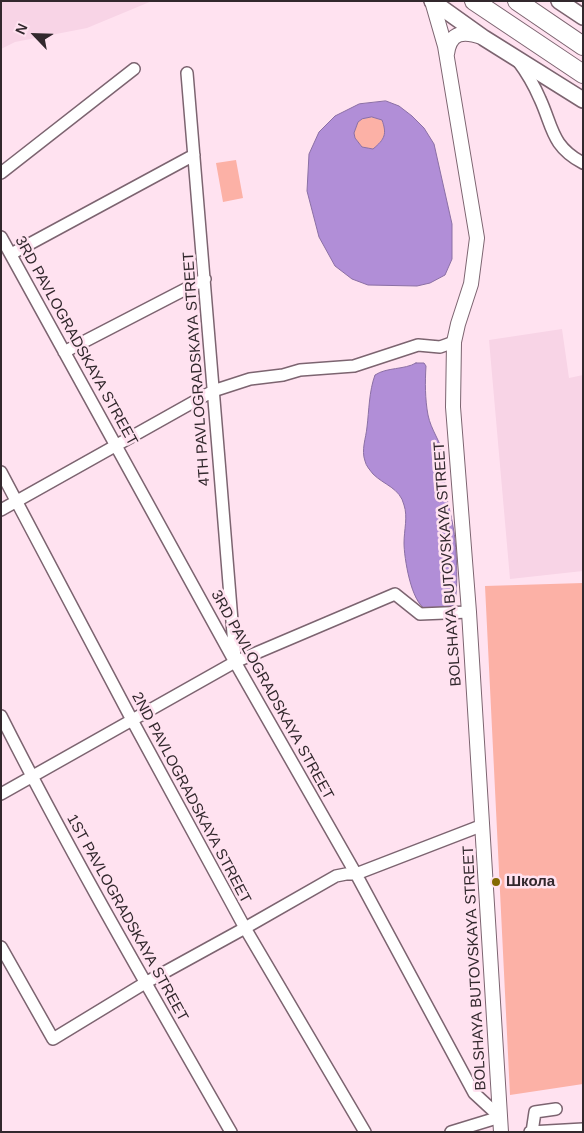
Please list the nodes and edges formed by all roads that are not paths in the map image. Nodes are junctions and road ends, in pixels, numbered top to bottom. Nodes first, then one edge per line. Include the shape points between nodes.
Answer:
1 (432, 1) edge
2 (474, 1) edge
3 (517, 1) edge
4 (559, 1) edge
5 (583, 17) edge
6 (484, 38) junction
7 (581, 45) edge
8 (447, 57) junction
9 (515, 58) junction
10 (134, 69) dead end
11 (187, 73) dead end
12 (583, 74) edge
13 (583, 100) edge
14 (194, 155) junction
15 (583, 163) edge
16 (1, 173) edge
17 (1, 237) edge
18 (11, 254) junction
19 (205, 279) junction
20 (454, 342) junction
21 (64, 352) junction
22 (213, 391) junction
23 (116, 445) junction
24 (1, 472) edge
25 (17, 502) junction
26 (1, 510) edge
27 (469, 612) junction
28 (235, 662) junction
29 (1, 716) edge
30 (132, 720) junction
31 (32, 777) junction
32 (1, 794) edge
33 (482, 825) junction
34 (356, 874) junction
35 (245, 928) junction
36 (1, 946) edge
37 (146, 983) junction
38 (556, 1109) dead end
39 (500, 1117) junction
40 (583, 1129) edge
41 (231, 1132) edge
42 (365, 1132) edge
43 (451, 1132) edge
44 (501, 1132) edge
45 (531, 1132) edge

1 - 6 main road
1 - 8 street, BOLSHAYA BUTOVSKAYA STREET
2 - 12 main road
3 - 7 main road
4 - 5 main road
6 - 8 street via 461,33 452,39
6 - 9 main road
8 - 20 street, BOLSHAYA BUTOVSKAYA STREET via 477,238 471,284
9 - 13 main road
9 - 15 street via 540,99 557,142
10 - 16 street
11 - 14 street, 4TH PAVLOGRADSKAYA STREET
14 - 18 street
14 - 19 street, 4TH PAVLOGRADSKAYA STREET
17 - 18 street, 3RD PAVLOGRADSKAYA STREET
18 - 21 street, 3RD PAVLOGRADSKAYA STREET
19 - 21 street
19 - 22 street, 4TH PAVLOGRADSKAYA STREET
20 - 22 street via 440,347 418,345 354,366 300,370
20 - 27 street, BOLSHAYA BUTOVSKAYA STREET via 453,407
21 - 23 street, 3RD PAVLOGRADSKAYA STREET
22 - 23 street
22 - 28 street, 4TH PAVLOGRADSKAYA STREET
23 - 25 street
23 - 28 street, 3RD PAVLOGRADSKAYA STREET
24 - 25 street, 2ND PAVLOGRADSKAYA STREET
25 - 26 street
25 - 30 street, 2ND PAVLOGRADSKAYA STREET
27 - 28 street via 420,614 395,594
27 - 33 street, BOLSHAYA BUTOVSKAYA STREET
28 - 30 street
28 - 34 street, 3RD PAVLOGRADSKAYA STREET
29 - 31 street, 1ST PAVLOGRADSKAYA STREET
30 - 31 street
30 - 35 street, 2ND PAVLOGRADSKAYA STREET
31 - 32 street
31 - 37 street, 1ST PAVLOGRADSKAYA STREET
33 - 34 street
33 - 39 street, BOLSHAYA BUTOVSKAYA STREET
34 - 35 street via 336,876
34 - 39 street, 3RD PAVLOGRADSKAYA STREET via 474,1093
35 - 37 street
35 - 42 street, 2ND PAVLOGRADSKAYA STREET
36 - 37 street via 53,1039
37 - 41 street, 1ST PAVLOGRADSKAYA STREET
38 - 45 street via 535,1112
39 - 43 street
39 - 44 street, BOLSHAYA BUTOVSKAYA STREET
40 - 45 street

